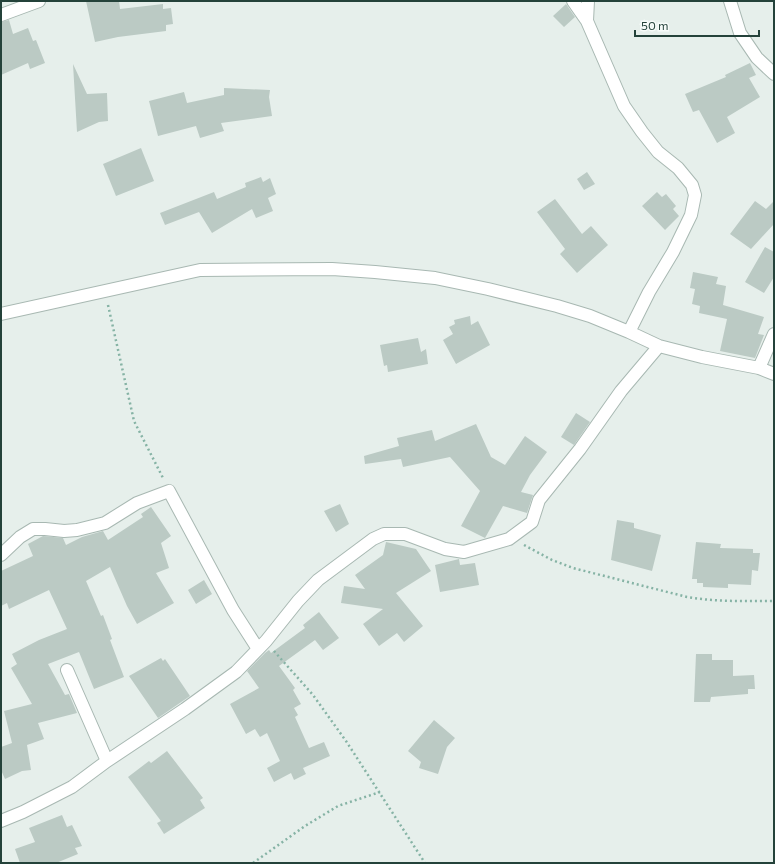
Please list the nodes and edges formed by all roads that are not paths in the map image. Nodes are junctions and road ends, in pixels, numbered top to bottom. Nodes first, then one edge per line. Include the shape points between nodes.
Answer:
1 (39, 1) edge
2 (573, 1) edge
3 (588, 1) edge
4 (730, 1) edge
5 (1, 15) edge
6 (587, 21) junction
7 (774, 74) edge
8 (1, 314) edge
9 (629, 332) junction
10 (774, 334) edge
11 (659, 346) junction
12 (760, 368) junction
13 (774, 374) edge
14 (1, 555) edge
15 (262, 645) junction
16 (67, 670) dead end
17 (107, 761) junction
18 (1, 821) edge

1 - 5 street
2 - 6 street
3 - 6 street
4 - 7 street via 740,32 757,58
6 - 9 street via 624,106 658,152 678,168 692,185 695,195 691,215
8 - 9 street via 200,270 332,269 435,278 488,289 590,316
9 - 11 street
10 - 12 street
11 - 12 street
11 - 15 street via 620,391 580,449 539,500 532,522 509,539 464,552 445,549 405,534 384,534 360,547 318,580
12 - 13 street
14 - 15 street via 20,537 33,530 77,530 105,523 136,503 169,491 233,610
15 - 17 street via 236,672
16 - 17 street
17 - 18 street via 72,787

